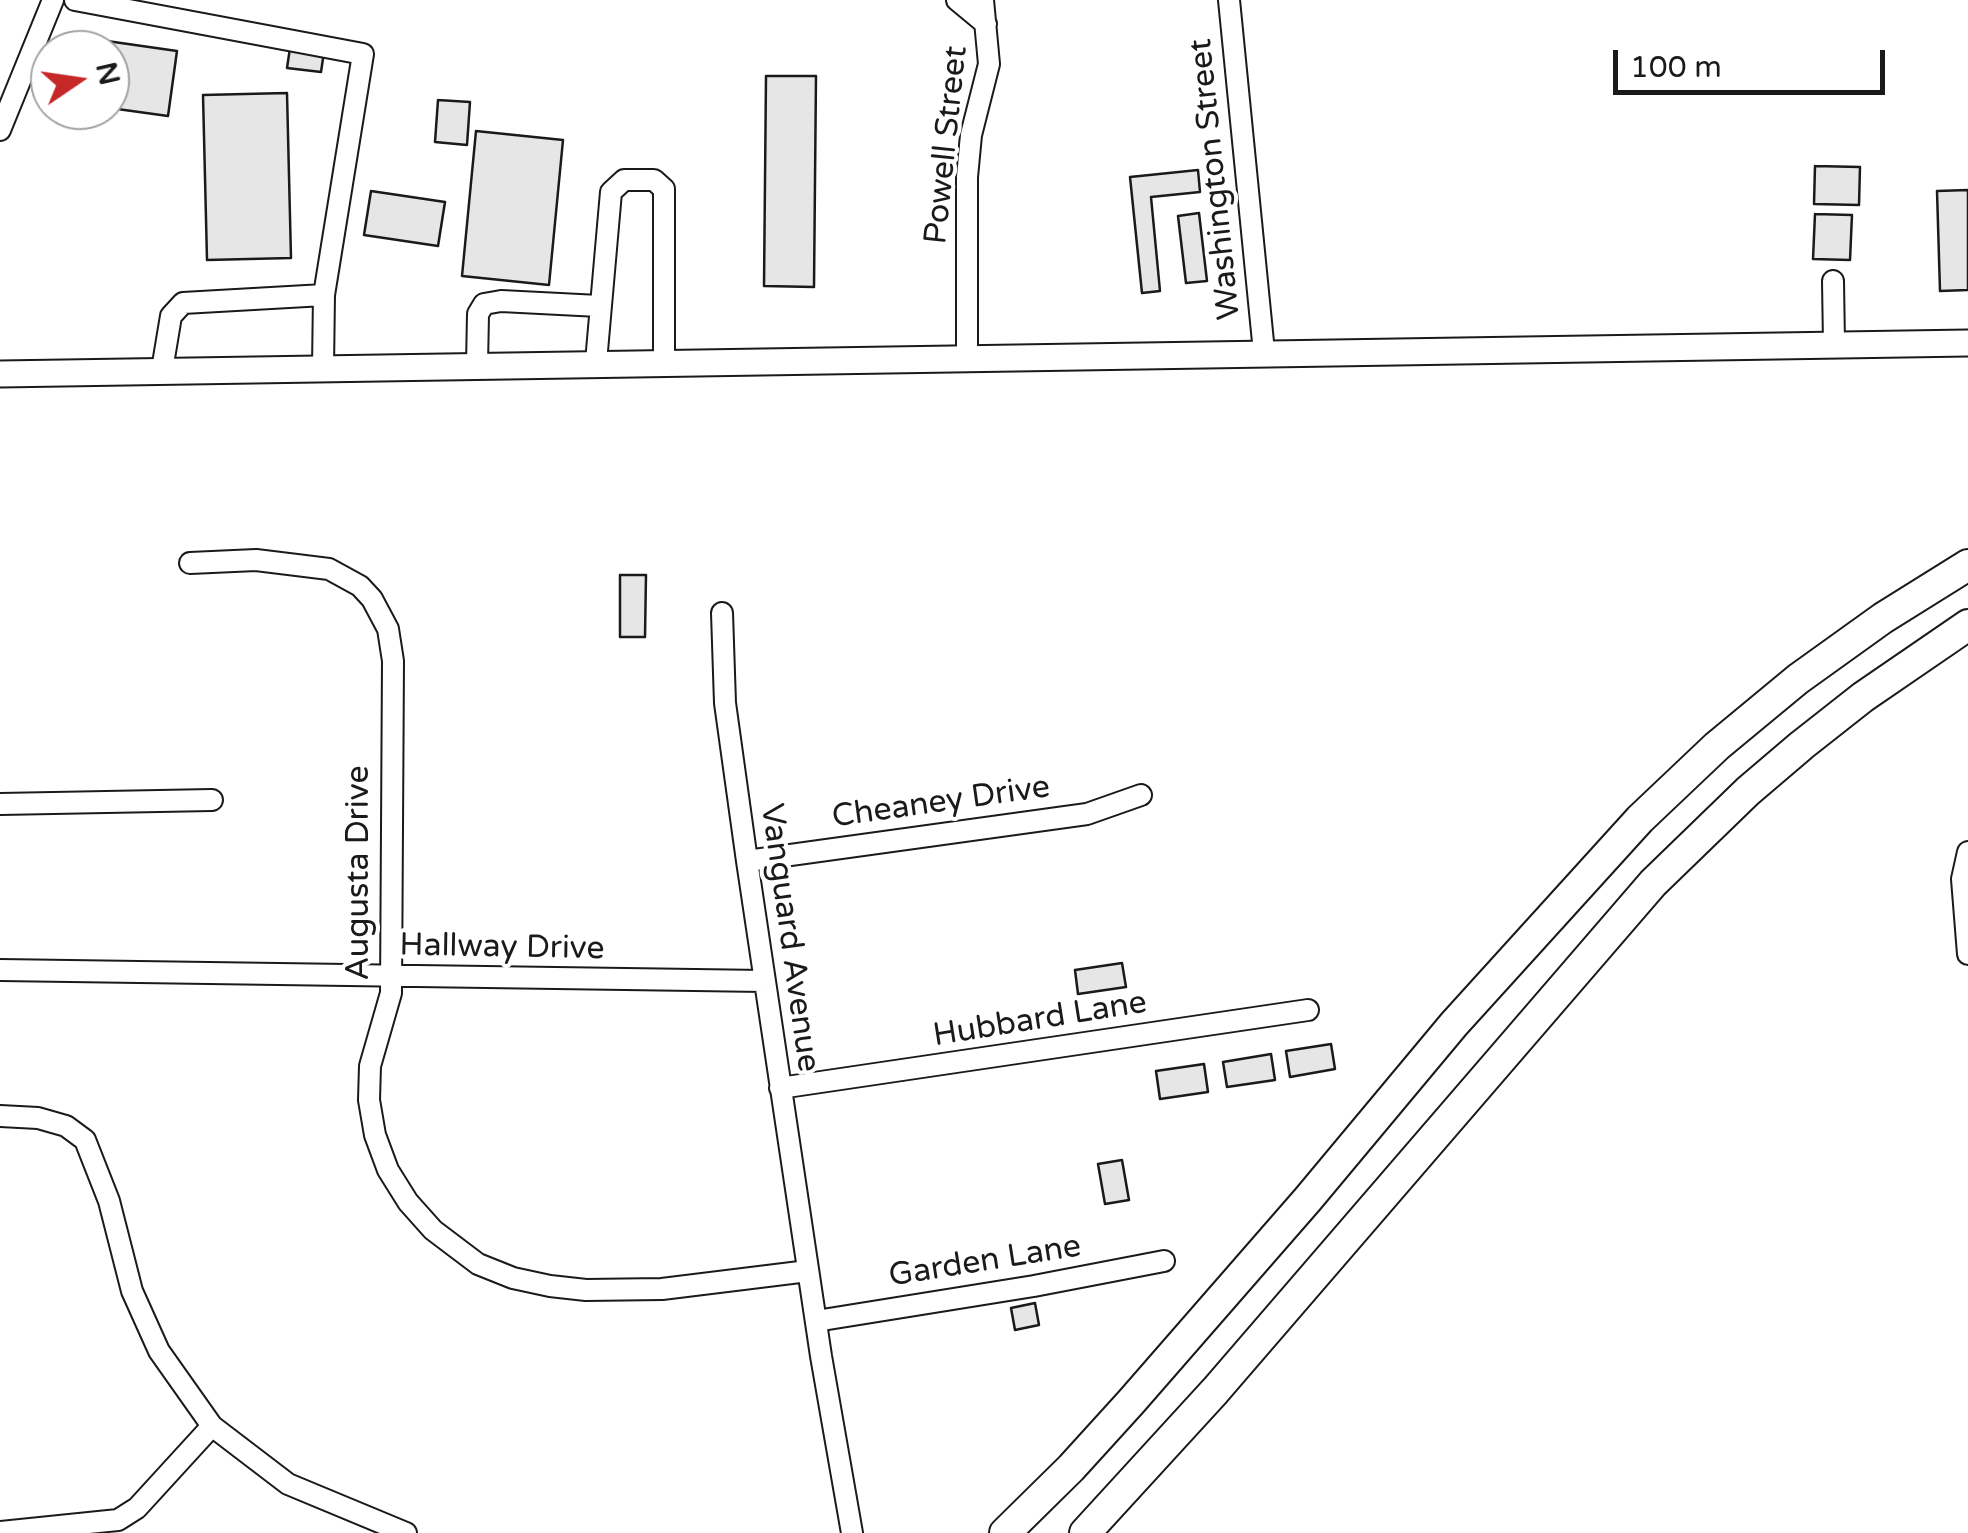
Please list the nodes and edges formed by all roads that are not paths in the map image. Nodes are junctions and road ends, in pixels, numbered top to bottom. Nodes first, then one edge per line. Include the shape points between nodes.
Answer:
1 (54, 0) edge
2 (76, 0) edge
3 (957, 0) edge
4 (984, 0) edge
5 (1229, 0) edge
6 (986, 24) junction
7 (0, 130) edge
8 (1833, 281) dead end
9 (324, 295) junction
10 (600, 306) junction
11 (1834, 344) junction
12 (1968, 344) edge
13 (1264, 352) junction
14 (967, 357) junction
15 (596, 362) junction
16 (664, 363) junction
17 (476, 365) junction
18 (323, 367) junction
19 (162, 370) junction
20 (0, 374) edge
21 (190, 563) dead end
22 (1968, 565) edge
23 (722, 612) dead end
24 (1968, 625) edge
25 (1141, 795) dead end
26 (212, 800) dead end
27 (0, 804) edge
28 (1968, 852) edge
29 (746, 861) junction
30 (1968, 954) edge
31 (0, 970) edge
32 (391, 976) junction
33 (764, 981) junction
34 (1308, 1010) dead end
35 (780, 1088) junction
36 (0, 1116) edge
37 (1164, 1261) dead end
38 (808, 1271) junction
39 (816, 1321) junction
40 (212, 1426) junction
41 (0, 1532) edge
42 (406, 1533) edge
43 (852, 1533) edge
44 (1004, 1533) edge
45 (1085, 1533) edge

1 - 7 street
2 - 9 street via 363,54
3 - 6 street
4 - 6 street, Powell Street
5 - 13 street, Washington Street
6 - 14 street, Powell Street via 990,64 967,177
8 - 11 street
9 - 18 street
9 - 19 street via 183,303 171,316
10 - 15 street
10 - 16 street via 611,192 624,180 654,180 664,188
10 - 17 street via 484,304
11 - 12 main road
11 - 13 main road
13 - 14 main road
14 - 16 main road
15 - 16 main road
15 - 17 main road
17 - 18 main road
18 - 19 main road
19 - 20 main road
21 - 32 street, Augusta Drive via 256,560 329,570 360,586 381,613 393,662
22 - 44 highway via 1798,679 1640,820 1454,1024 1131,1402
23 - 29 street, Vanguard Avenue via 725,702
24 - 45 highway via 1802,746 1653,883 1215,1392
25 - 29 street, Cheaney Drive via 1087,814
26 - 27 street
28 - 30 street via 1962,879
29 - 33 street, Vanguard Avenue
31 - 32 street, Hallway Drive
32 - 33 street, Hallway Drive
32 - 38 street, Augusta Drive via 368,1083 375,1135 408,1202 462,1254 512,1278 586,1290 662,1289
33 - 35 street, Vanguard Avenue
34 - 35 street, Hubbard Lane
35 - 38 street, Vanguard Avenue
36 - 40 street via 38,1118 85,1140 132,1291 159,1351
37 - 39 street, Garden Lane
38 - 39 street, Vanguard Avenue
39 - 43 street
40 - 41 street via 138,1508 118,1520
40 - 42 street via 288,1484

